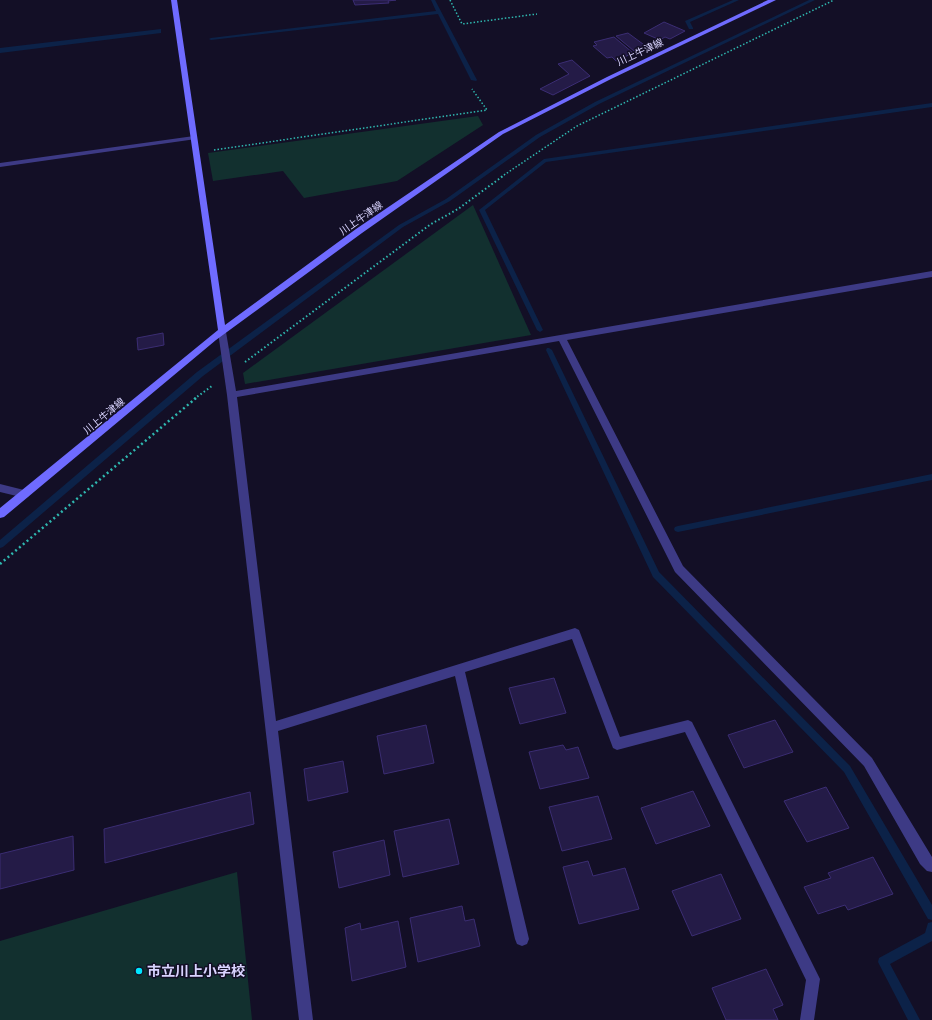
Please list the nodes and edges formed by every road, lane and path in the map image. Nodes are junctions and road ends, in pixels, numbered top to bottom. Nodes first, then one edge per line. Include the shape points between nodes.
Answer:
1 (174, 0) edge
2 (450, 0) edge
3 (773, 0) edge
4 (834, 0) edge
5 (536, 14) dead end
6 (472, 89) dead end
7 (194, 138) junction
8 (196, 152) junction
9 (0, 165) edge
10 (932, 274) edge
11 (222, 332) junction
12 (562, 338) junction
13 (229, 375) junction
14 (232, 395) junction
15 (0, 488) edge
16 (25, 494) junction
17 (0, 514) edge
18 (0, 564) edge
19 (459, 669) junction
20 (271, 728) junction
21 (932, 866) edge
22 (522, 939) dead end
23 (306, 1020) edge
24 (807, 1020) edge

1 - 7 main road
2 - 5 path via 462,24
3 - 11 main road, 川上牛津線 via 501,133 359,231
4 - 13 path via 577,126 458,209 431,224
6 - 8 path via 486,110
7 - 8 main road
7 - 9 street
8 - 11 main road
10 - 12 street
11 - 13 street
11 - 16 main road, 川上牛津線
12 - 14 street
12 - 21 street via 679,568 868,762 925,859
13 - 14 street
13 - 18 path via 186,405
14 - 20 street
15 - 16 street
16 - 17 main road, 川上牛津線
19 - 20 street
19 - 22 street
19 - 24 street via 575,633 617,744 688,726 813,979
20 - 23 street

